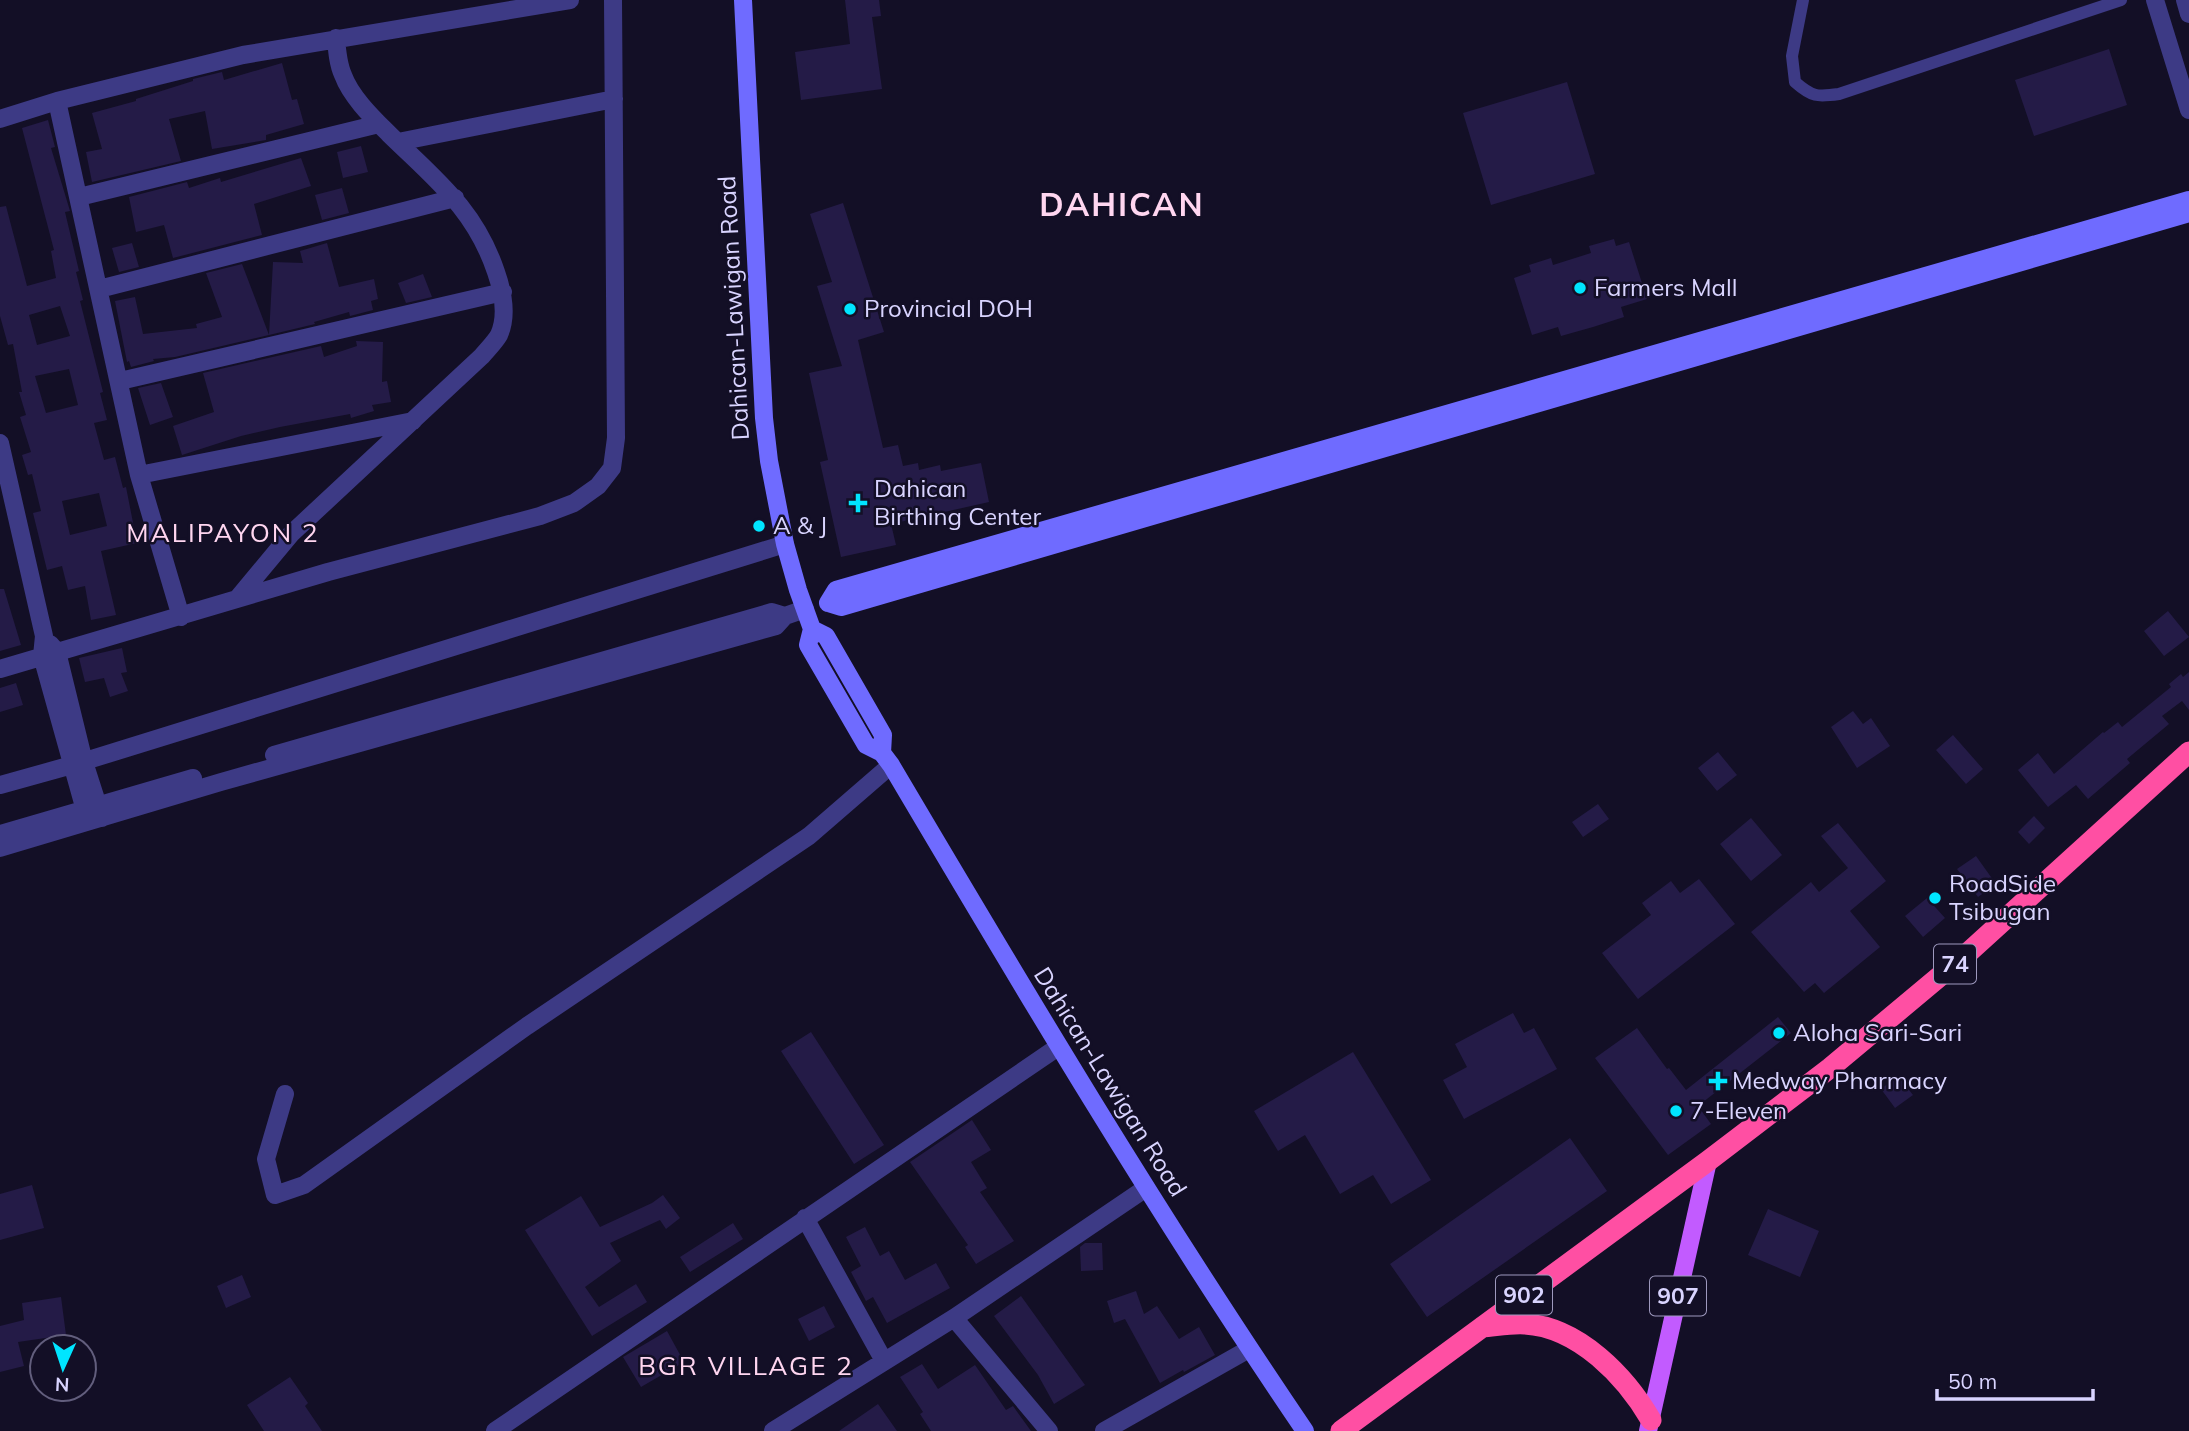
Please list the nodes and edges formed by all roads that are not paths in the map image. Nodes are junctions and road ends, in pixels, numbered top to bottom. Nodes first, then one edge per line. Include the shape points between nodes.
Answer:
1 (561, 0) edge
2 (570, 0) edge
3 (613, 0) edge
4 (743, 0) edge
5 (1804, 0) edge
6 (2121, 0) edge
7 (2155, 0) edge
8 (2185, 0) edge
9 (2105, 2) edge
10 (2189, 15) edge
11 (336, 38) junction
12 (614, 99) junction
13 (57, 102) junction
14 (2189, 110) edge
15 (0, 119) edge
16 (379, 124) junction
17 (398, 142) junction
18 (79, 197) junction
19 (455, 198) junction
20 (2189, 200) edge
21 (2189, 213) edge
22 (99, 289) junction
23 (503, 292) junction
24 (120, 381) junction
25 (413, 421) junction
26 (0, 443) edge
27 (139, 475) junction
28 (785, 544) junction
29 (237, 599) junction
30 (828, 603) junction
31 (805, 609) junction
32 (181, 617) junction
33 (50, 654) junction
34 (0, 669) edge
35 (2189, 752) edge
36 (886, 759) junction
37 (78, 764) junction
38 (0, 785) edge
39 (93, 815) junction
40 (0, 835) edge
41 (0, 848) edge
42 (1058, 1047) junction
43 (285, 1094) dead end
44 (1708, 1161) junction
45 (1146, 1188) junction
46 (806, 1218) junction
47 (954, 1318) junction
48 (1482, 1327) junction
49 (1249, 1349) junction
50 (884, 1362) junction
51 (1649, 1426) edge
52 (776, 1430) edge
53 (495, 1431) edge
54 (1049, 1431) edge
55 (1104, 1431) edge
56 (1305, 1431) edge
57 (1341, 1431) edge

1 - 2 street
1 - 11 street
3 - 12 street
4 - 28 main road, Dahican-Lawigan Road via 764,418
5 - 9 lane via 1793,56 1795,82 1808,94 1821,97
6 - 9 lane
7 - 14 street
8 - 10 street
11 - 13 street via 243,55
11 - 16 street via 343,76
12 - 17 street
12 - 29 street via 616,438 612,468 598,486 574,503 540,516
13 - 15 street
13 - 18 street
16 - 17 street
16 - 18 street
17 - 19 street
18 - 22 street
19 - 22 street
19 - 23 street via 488,247
20 - 30 main road via 836,590
21 - 30 main road via 853,604
22 - 24 street
23 - 24 street
23 - 25 street via 499,335
24 - 27 street
25 - 27 street
25 - 29 street via 291,534
26 - 33 street
27 - 32 street
28 - 31 main road, Dahican-Lawigan Road
28 - 37 street
29 - 32 street
30 - 31 main road
31 - 36 main road, Dahican-Lawigan Road via 812,629 826,636 883,735
31 - 39 street via 785,616 776,626
32 - 33 street
33 - 34 street
33 - 37 street
35 - 44 highway, 74 via 1927,988
36 - 42 main road, Dahican-Lawigan Road
36 - 43 street via 809,835 527,1026 304,1185 275,1195 266,1159
37 - 38 street
37 - 39 street
39 - 40 street
39 - 41 street
42 - 45 main road, Dahican-Lawigan Road
42 - 46 street
44 - 48 highway, 902
44 - 51 main road, 907
45 - 47 street
45 - 49 main road, Dahican-Lawigan Road
46 - 50 street
46 - 53 street
47 - 50 street
47 - 54 street
48 - 51 highway via 1527,1324 1575,1341 1618,1373 1636,1394
48 - 57 highway, 902
49 - 55 street
49 - 56 main road, Dahican-Lawigan Road
50 - 52 street

